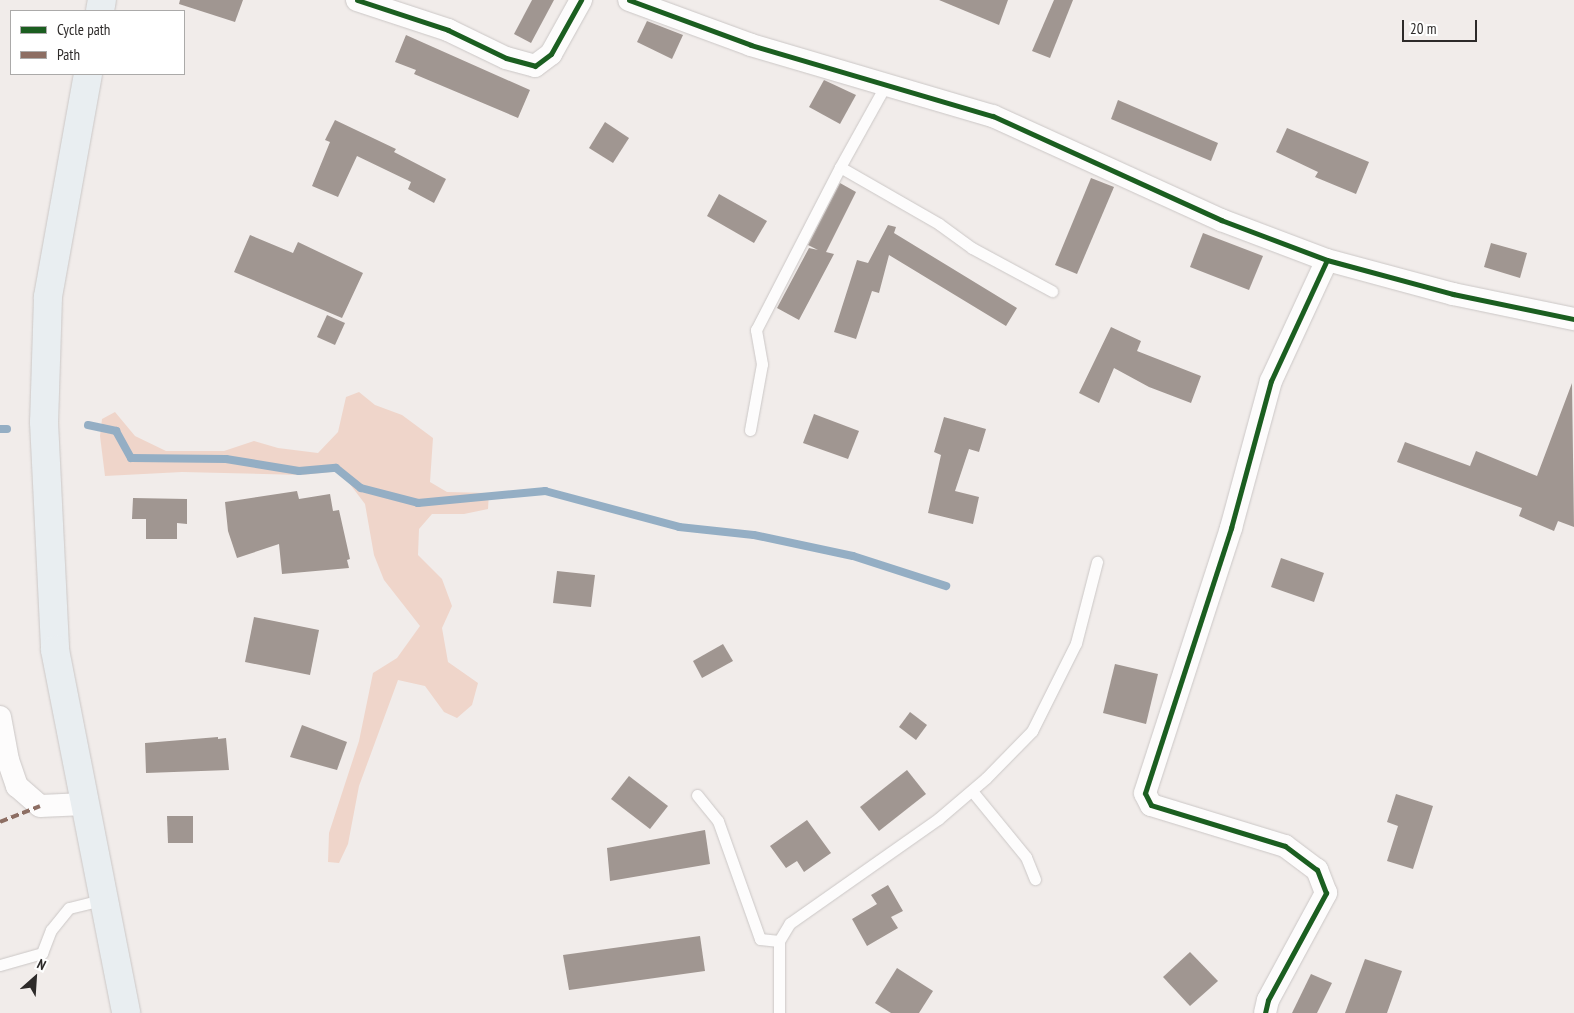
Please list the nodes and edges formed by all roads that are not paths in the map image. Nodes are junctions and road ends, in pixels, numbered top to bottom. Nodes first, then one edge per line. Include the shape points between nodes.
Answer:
1 (357, 0) edge
2 (581, 0) edge
3 (629, 0) edge
4 (88, 75) edge
5 (886, 86) junction
6 (840, 166) junction
7 (1327, 260) junction
8 (1052, 291) dead end
9 (1574, 319) edge
10 (750, 430) dead end
11 (1097, 562) dead end
12 (0, 717) edge
13 (972, 791) junction
14 (697, 795) dead end
15 (85, 804) junction
16 (1035, 879) dead end
17 (104, 899) junction
18 (779, 941) junction
19 (0, 965) edge
20 (126, 1013) edge
21 (779, 1013) edge
22 (1265, 1013) edge

1 - 2 street via 448,30 506,58 535,66 551,54
3 - 5 street via 751,45
4 - 15 main road via 48,298 44,422 55,650
5 - 6 lane
5 - 7 street via 993,116 1221,220
6 - 8 lane via 939,224 972,248
6 - 10 lane via 756,330 762,364
7 - 9 street via 1453,294
7 - 22 street via 1271,381 1231,528 1145,793 1151,805 1285,846 1317,870 1326,893 1268,1000
11 - 13 lane via 1076,643 1032,731
12 - 15 street via 8,760 17,786 40,806
13 - 16 lane via 1026,856
13 - 18 lane via 875,866 790,924
14 - 18 lane via 718,821 760,939
15 - 17 main road
17 - 19 lane via 69,908 51,930 42,953
17 - 20 main road
18 - 21 lane

